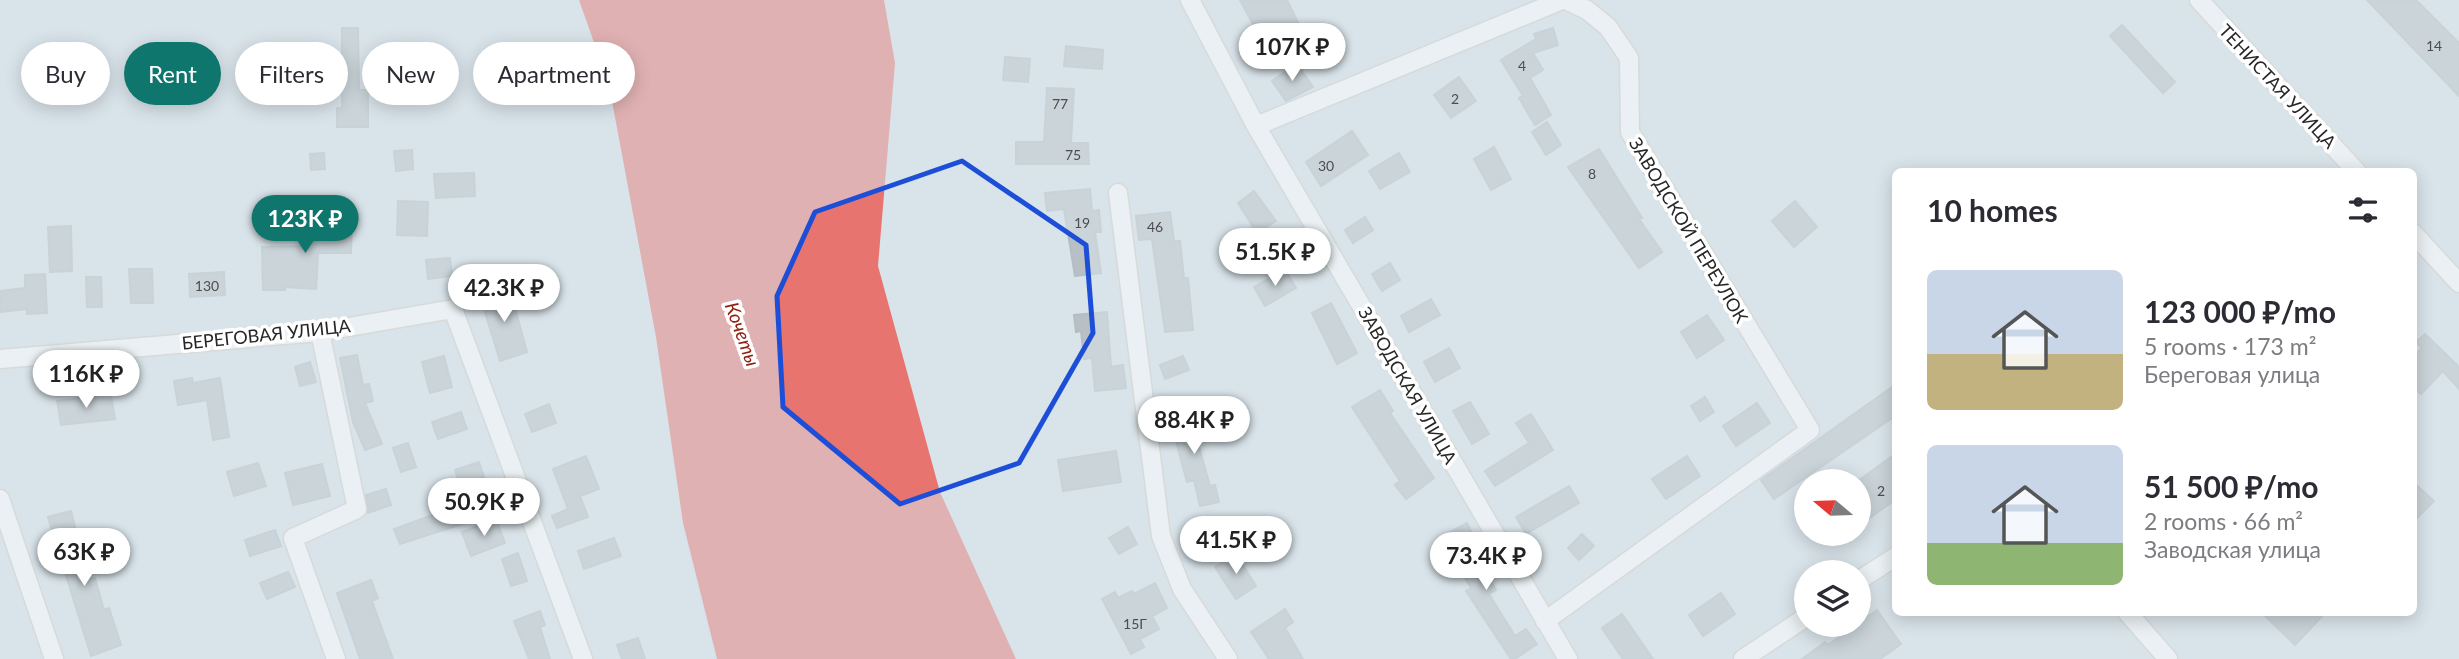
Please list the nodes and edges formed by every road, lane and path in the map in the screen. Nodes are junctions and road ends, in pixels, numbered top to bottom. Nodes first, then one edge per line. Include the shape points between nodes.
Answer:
1 (1190, 0) edge
2 (1564, 0) edge
3 (2199, 0) edge
4 (1256, 126) junction
5 (2353, 168) edge
6 (1118, 193) dead end
7 (2417, 237) edge
8 (2459, 283) edge
9 (320, 332) junction
10 (0, 359) edge
11 (0, 499) edge
12 (1892, 559) edge
13 (1871, 573) edge
14 (2130, 616) edge
15 (1545, 621) junction
16 (1794, 625) edge
17 (54, 659) edge
18 (337, 659) edge
19 (583, 659) edge
20 (1228, 659) edge
21 (1568, 659) edge
22 (1743, 659) edge
23 (2168, 659) edge

1 - 4 street, ЗАВОДСКАЯ УЛИЦА
2 - 4 street, ЗАВОДСКОЙ ПЕРЕУЛОК
2 - 15 street, ЗАВОДСКОЙ ПЕРЕУЛОК via 1587,10 1608,27 1629,58 1630,132 1810,430
3 - 5 street, ТЕНИСТАЯ УЛИЦА
4 - 15 street, ЗАВОДСКАЯ УЛИЦА
6 - 20 street via 1161,536 1182,589
7 - 8 street
9 - 10 street, БЕРЕГОВАЯ УЛИЦА
9 - 18 street via 357,509 293,538
9 - 19 street, БЕРЕГОВАЯ УЛИЦА via 453,309
11 - 17 street
12 - 13 street
14 - 23 street
15 - 21 street, ЗАВОДСКАЯ УЛИЦА
16 - 22 street

